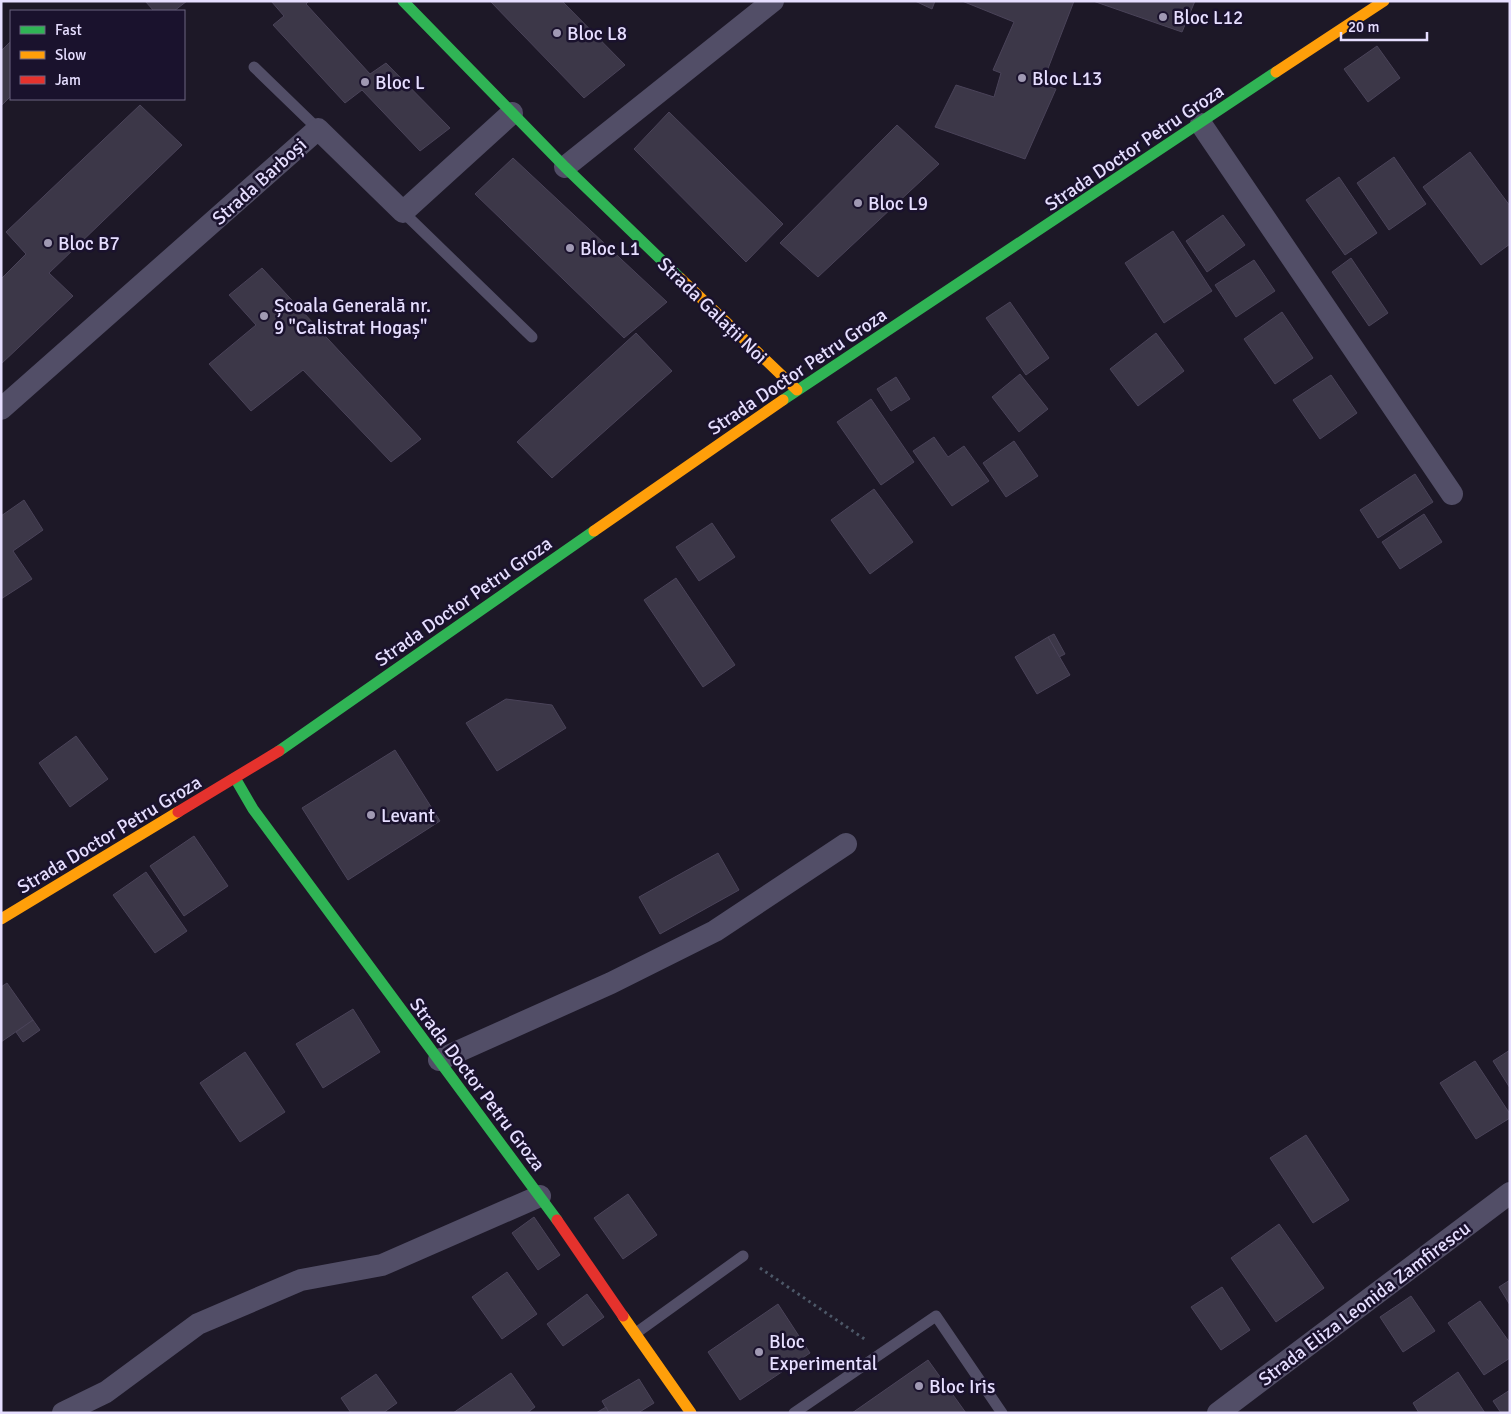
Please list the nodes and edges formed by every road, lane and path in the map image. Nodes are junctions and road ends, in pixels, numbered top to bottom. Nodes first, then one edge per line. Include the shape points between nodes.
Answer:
1 (403, 1) edge
2 (773, 1) edge
3 (1384, 1) edge
4 (254, 67) dead end
5 (512, 113) junction
6 (1201, 124) junction
7 (318, 129) junction
8 (565, 167) junction
9 (403, 212) junction
10 (532, 337) dead end
11 (797, 390) junction
12 (1, 409) edge
13 (1452, 494) dead end
14 (235, 778) junction
15 (846, 844) dead end
16 (1, 919) edge
17 (439, 1060) junction
18 (1510, 1193) edge
19 (540, 1196) junction
20 (743, 1256) joint
21 (636, 1333) junction
22 (883, 1352) junction
23 (63, 1413) edge
24 (692, 1413) edge
25 (794, 1413) edge
26 (1002, 1413) edge
27 (1218, 1413) edge

1 - 5 street, Strada Galații Noi
2 - 8 street
3 - 6 street, Strada Doctor Petru Groza
4 - 7 lane
5 - 8 street, Strada Galații Noi
5 - 9 street
6 - 11 street, Strada Doctor Petru Groza
6 - 13 street
7 - 9 street, Strada Barboși
7 - 12 street, Strada Barboși
8 - 11 street, Strada Galații Noi
9 - 10 lane
11 - 14 street, Strada Doctor Petru Groza via 273,755
14 - 16 street, Strada Doctor Petru Groza
14 - 17 street, Strada Doctor Petru Groza via 253,809
15 - 17 street via 715,931 611,983
17 - 19 street, Strada Doctor Petru Groza
18 - 27 street, Strada Eliza Leonida Zamfirescu
19 - 21 street, Strada Doctor Petru Groza
19 - 23 street via 382,1265 301,1280 198,1324 106,1392
20 - 21 lane
20 - 22 path
21 - 24 street, Strada Doctor Petru Groza
22 - 25 lane
22 - 26 lane via 936,1316

